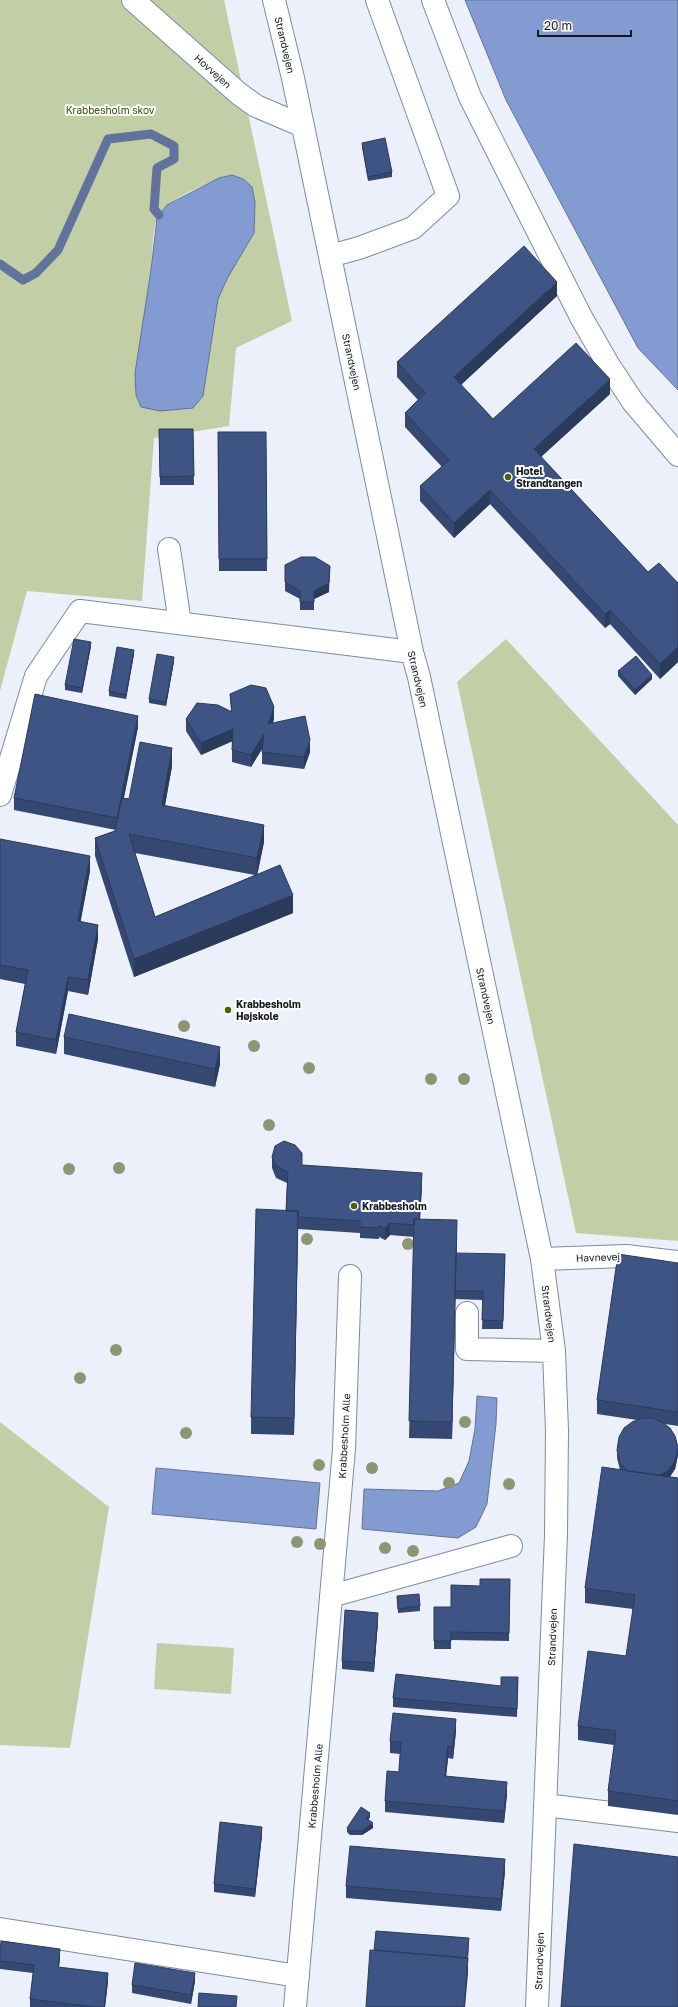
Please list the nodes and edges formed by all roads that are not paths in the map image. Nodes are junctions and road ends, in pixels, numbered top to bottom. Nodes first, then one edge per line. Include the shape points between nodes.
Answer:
1 (133, 0) edge
2 (274, 0) edge
3 (377, 0) edge
4 (432, 0) edge
5 (303, 126) junction
6 (330, 256) junction
7 (678, 455) edge
8 (169, 549) dead end
9 (180, 623) junction
10 (412, 652) junction
11 (0, 795) edge
12 (542, 1260) junction
13 (678, 1262) edge
14 (350, 1276) dead end
15 (467, 1313) dead end
16 (554, 1351) junction
17 (511, 1546) dead end
18 (331, 1596) junction
19 (545, 1804) junction
20 (678, 1821) edge
21 (0, 1929) edge
22 (298, 1976) junction
23 (295, 2007) edge
24 (537, 2007) edge

1 - 5 street, Hovvejen via 238,93 256,106
2 - 5 street, Strandvejen
3 - 6 street via 448,196 413,228
4 - 7 street via 470,98 581,317 633,402
5 - 6 street, Strandvejen
6 - 10 street, Strandvejen
8 - 9 street
9 - 10 street
9 - 11 street via 80,611 36,676
10 - 12 street, Strandvejen
12 - 13 street, Havnevej via 626,1256
12 - 16 street, Strandvejen
14 - 18 street, Krabbesholm Alle via 344,1449
15 - 16 street via 466,1349
16 - 19 street, Strandvejen via 557,1431 556,1535
17 - 18 street
18 - 22 street, Krabbesholm Alle
19 - 20 street
19 - 24 street, Strandvejen
21 - 22 street
22 - 23 street, Krabbesholm Alle

